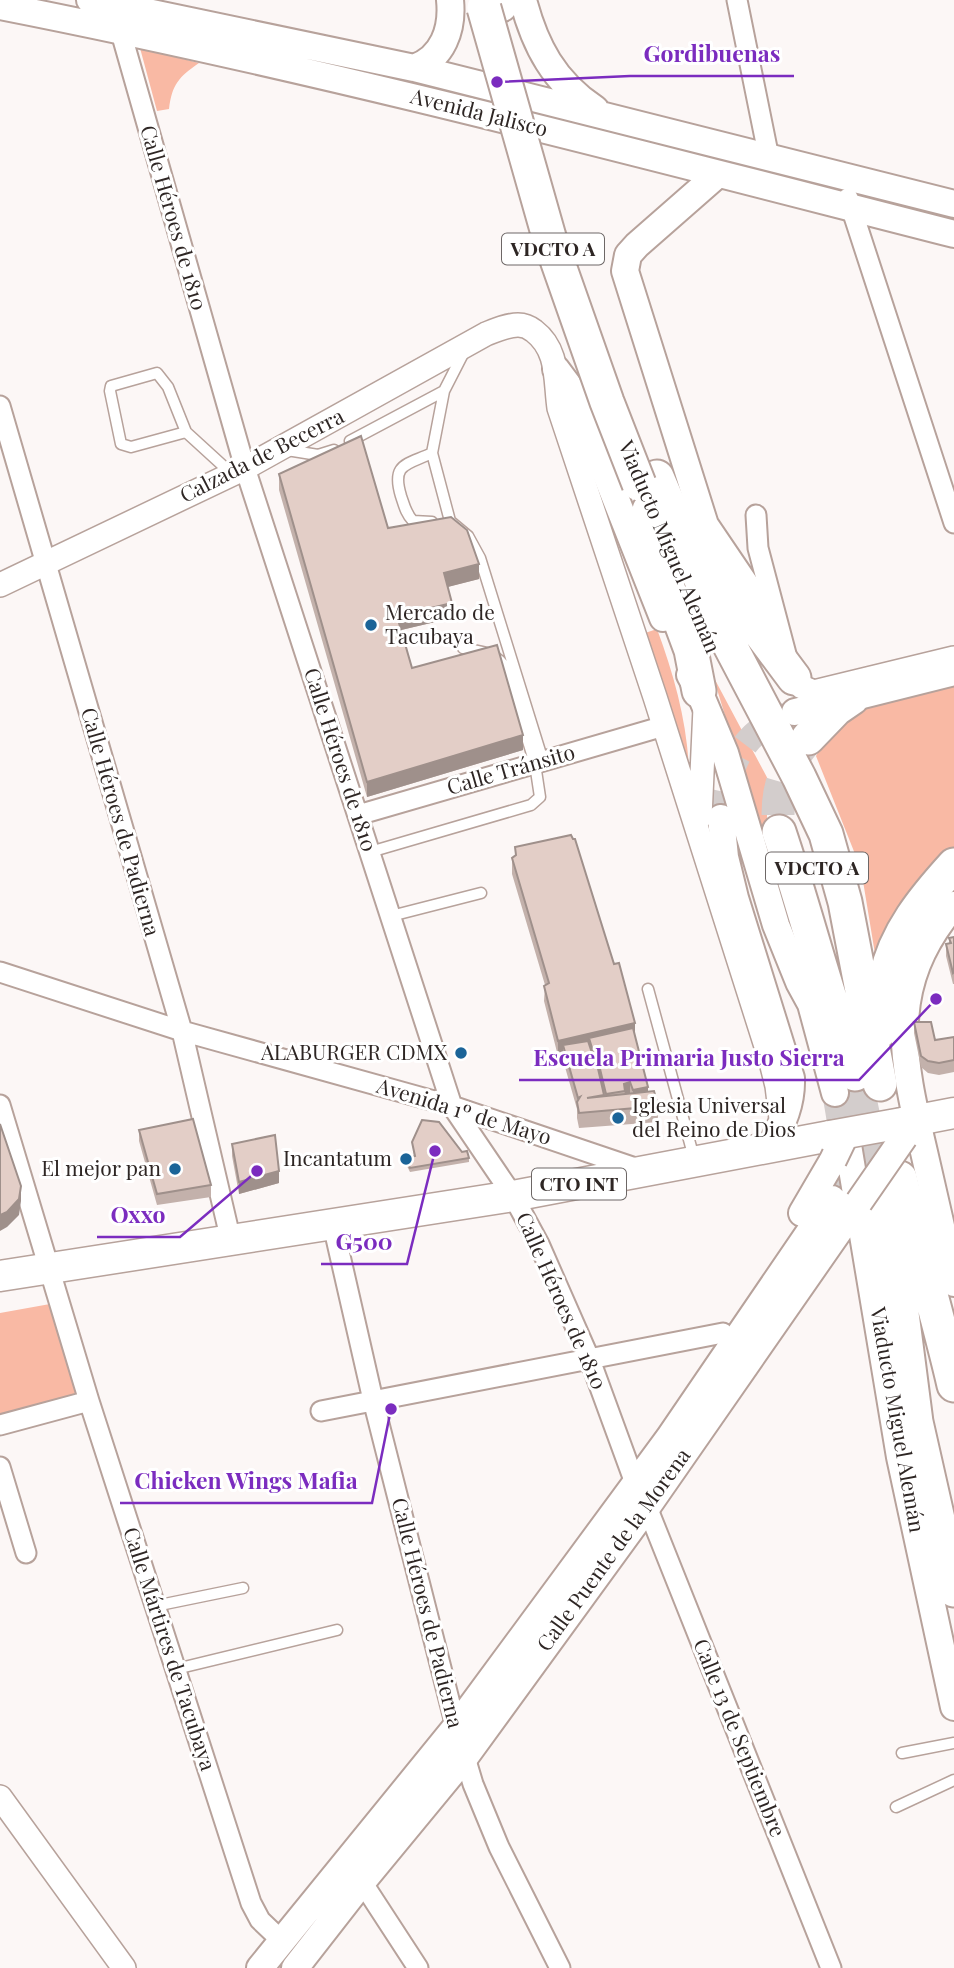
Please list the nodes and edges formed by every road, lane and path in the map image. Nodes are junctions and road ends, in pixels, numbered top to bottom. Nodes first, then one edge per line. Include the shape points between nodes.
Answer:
1 (90, 0) edge
2 (450, 0) edge
3 (737, 0) edge
4 (498, 3) edge
5 (0, 6) edge
6 (121, 19) junction
7 (414, 68) junction
8 (605, 116) junction
9 (769, 158) junction
10 (718, 174) junction
11 (841, 176) junction
12 (954, 204) edge
13 (851, 208) junction
14 (954, 234) edge
15 (521, 324) joint
16 (469, 344) junction
17 (556, 369) junction
18 (444, 391) junction
19 (0, 406) edge
20 (186, 432) junction
21 (279, 449) junction
22 (432, 453) junction
23 (238, 471) junction
24 (947, 480) edge
25 (648, 490) junction
26 (756, 515) dead end
27 (450, 521) junction
28 (954, 523) edge
29 (678, 527) junction
30 (44, 562) junction
31 (0, 585) edge
32 (463, 648) dead end
33 (954, 658) edge
34 (790, 666) junction
35 (954, 672) edge
36 (702, 698) junction
37 (852, 698) joint
38 (801, 725) tunnel mouth
39 (664, 726) junction
40 (539, 762) junction
41 (358, 815) junction
42 (721, 818) tunnel mouth
43 (699, 835) junction
44 (370, 852) junction
45 (954, 865) edge
46 (481, 893) dead end
47 (954, 905) edge
48 (391, 916) junction
49 (0, 972) edge
50 (648, 989) dead end
51 (811, 1004) junction
52 (182, 1031) junction
53 (861, 1080) junction
54 (0, 1105) edge
55 (452, 1106) junction
56 (954, 1113) edge
57 (907, 1126) junction
58 (775, 1137) junction
59 (836, 1143) junction
60 (695, 1162) junction
61 (645, 1172) junction
62 (513, 1196) junction
63 (864, 1200) junction
64 (333, 1224) junction
65 (231, 1241) junction
66 (48, 1269) junction
67 (0, 1276) edge
68 (954, 1283) edge
69 (723, 1333) junction
70 (590, 1360) junction
71 (954, 1385) edge
72 (373, 1400) junction
73 (89, 1401) junction
74 (321, 1410) dead end
75 (0, 1424) edge
76 (669, 1438) junction
77 (0, 1467) edge
78 (635, 1483) junction
79 (647, 1507) junction
80 (916, 1531) junction
81 (26, 1553) dead end
82 (243, 1588) dead end
83 (954, 1589) edge
84 (155, 1606) junction
85 (337, 1630) dead end
86 (176, 1669) junction
87 (954, 1707) edge
88 (456, 1727) junction
89 (954, 1743) edge
90 (902, 1753) dead end
91 (465, 1757) junction
92 (954, 1780) edge
93 (0, 1797) edge
94 (896, 1807) dead end
95 (362, 1882) junction
96 (283, 1942) junction
97 (124, 1968) edge
98 (260, 1968) edge
99 (295, 1968) edge
100 (418, 1968) edge
101 (560, 1968) edge
102 (831, 1968) edge

1 - 6 main road, Avenida Jalisco
2 - 7 main road via 442,46 430,61
3 - 9 street
4 - 8 main road, Viaducto Miguel Alemán via 530,27 547,63 571,91
4 - 25 highway, Viaducto Miguel Alemán / VDCTO A, bridge via 549,237 607,402
5 - 6 main road, Avenida Jalisco
6 - 7 main road, Avenida Jalisco
6 - 10 main road, Avenida Jalisco
6 - 23 street, Calle Héroes de 1810
7 - 8 main road, Avenida Jalisco
8 - 9 main road, Avenida Jalisco
9 - 11 main road, Avenida Jalisco
10 - 13 main road, Avenida Jalisco
10 - 34 main road, Viaducto Miguel Alemán via 636,244 625,271 705,525 774,628
11 - 12 main road, Avenida Jalisco
11 - 13 street
13 - 14 main road, Avenida Jalisco
13 - 24 street
15 - 16 street, Calzada de Becerra
15 - 17 street, Viaducto Miguel Alemán via 537,333 548,347
16 - 18 lane
16 - 21 street, Calzada de Becerra
17 - 36 main road, Viaducto Miguel Alemán via 577,401 670,634
17 - 39 street, Viaducto Miguel Alemán via 559,408
18 - 21 lane via 332,451 318,455
18 - 22 lane
19 - 30 street, Calle Héroes de Padierna
20 - 20 lane via 131,447 121,444 111,386 157,373 168,387
20 - 23 lane
21 - 23 street, Calzada de Becerra
22 - 27 lane
22 - 27 lane via 403,467 397,472 397,481 413,521
23 - 30 street, Calzada de Becerra
23 - 41 street, Calle Héroes de 1810
24 - 28 street
25 - 29 highway, Viaducto Miguel Alemán / VDCTO A
25 - 36 highway via 668,588 691,650
25 - 53 highway, Viaducto Miguel Alemán / VDCTO A via 705,636 810,845
26 - 34 street via 758,548
27 - 40 lane via 467,536 480,558
29 - 34 highway
29 - 53 highway, Viaducto Miguel Alemán / VDCTO A via 725,636 826,834 845,902
30 - 31 street, Calzada de Becerra
30 - 52 street, Calle Héroes de Padierna
32 - 40 lane via 501,660
33 - 34 street via 814,692 802,687
35 - 37 main road
36 - 43 street
36 - 51 main road, Viaducto Miguel Alemán via 725,753 776,925
37 - 38 highway
39 - 40 street, Calle Tránsito
39 - 43 street, Viaducto Miguel Alemán
40 - 41 street, Calle Tránsito
40 - 44 lane via 537,802
41 - 44 street, Calle Héroes de 1810
42 - 58 main road via 735,898 791,1078 790,1103
43 - 58 street, Viaducto Miguel Alemán via 771,1062 780,1104
44 - 48 street, Calle Héroes de 1810
45 - 53 highway via 911,918 896,947
46 - 48 lane
47 - 57 main road via 921,953 909,988 904,1037
48 - 55 street, Calle Héroes de 1810
49 - 52 street, Avenida 1º de Mayo
50 - 60 lane
51 - 53 main road via 824,1046
51 - 53 highway via 778,824 837,1023
52 - 55 street, Avenida 1º de Mayo
52 - 65 street, Calle Héroes de Padierna
54 - 66 street, Calle Mártires de Tacubaya
55 - 61 street, Avenida 1º de Mayo
55 - 62 street, Calle Héroes de 1810
56 - 57 main road, CTO INT
57 - 59 main road, CTO INT, bridge
57 - 63 main road, Calle Puente de la Morena, bridge
57 - 68 main road
58 - 59 main road, CTO INT
58 - 60 main road, CTO INT
59 - 63 main road, Viaducto Miguel Alemán
59 - 69 main road, Calle Puente de la Morena via 814,1196
60 - 61 main road, CTO INT
61 - 62 main road, CTO INT
62 - 64 main road, CTO INT
62 - 70 street, Calle Héroes de 1810 via 540,1244
63 - 71 highway, Viaducto Miguel Alemán via 921,1263
63 - 76 main road, Calle Puente de la Morena
63 - 79 main road, Calle Puente de la Morena
63 - 80 main road, Viaducto Miguel Alemán via 894,1423
63 - 83 highway, Viaducto Miguel Alemán via 895,1259 916,1422
64 - 65 main road, CTO INT
64 - 72 street, Calle Héroes de Padierna
65 - 66 main road, CTO INT
66 - 67 main road, CTO INT
66 - 73 street, Calle Mártires de Tacubaya
69 - 70 street
69 - 76 main road, Calle Puente de la Morena via 677,1404
70 - 72 street
70 - 78 street, Calle Héroes de 1810
72 - 74 street
72 - 88 street, Calle Héroes de Padierna
73 - 75 street
73 - 84 street, Calle Mártires de Tacubaya
76 - 78 main road, Calle Puente de la Morena
77 - 81 street
78 - 88 main road, Calle Puente de la Morena
79 - 91 main road, Calle Puente de la Morena
79 - 102 street, Calle 13 de Septiembre
80 - 83 highway via 934,1566
80 - 87 main road, Viaducto Miguel Alemán
82 - 84 lane
84 - 86 street, Calle Mártires de Tacubaya
85 - 86 lane
86 - 96 street, Calle Mártires de Tacubaya via 251,1903 260,1920
88 - 91 street, Calle Héroes de Padierna
88 - 96 main road, Calle Puente de la Morena
89 - 90 lane
91 - 95 main road, Calle Puente de la Morena
91 - 101 street, Calle Héroes de Padierna via 504,1858
92 - 94 lane
93 - 97 street
95 - 99 main road, Calle Puente de la Morena
95 - 100 street
96 - 98 main road, Calle Puente de la Morena

